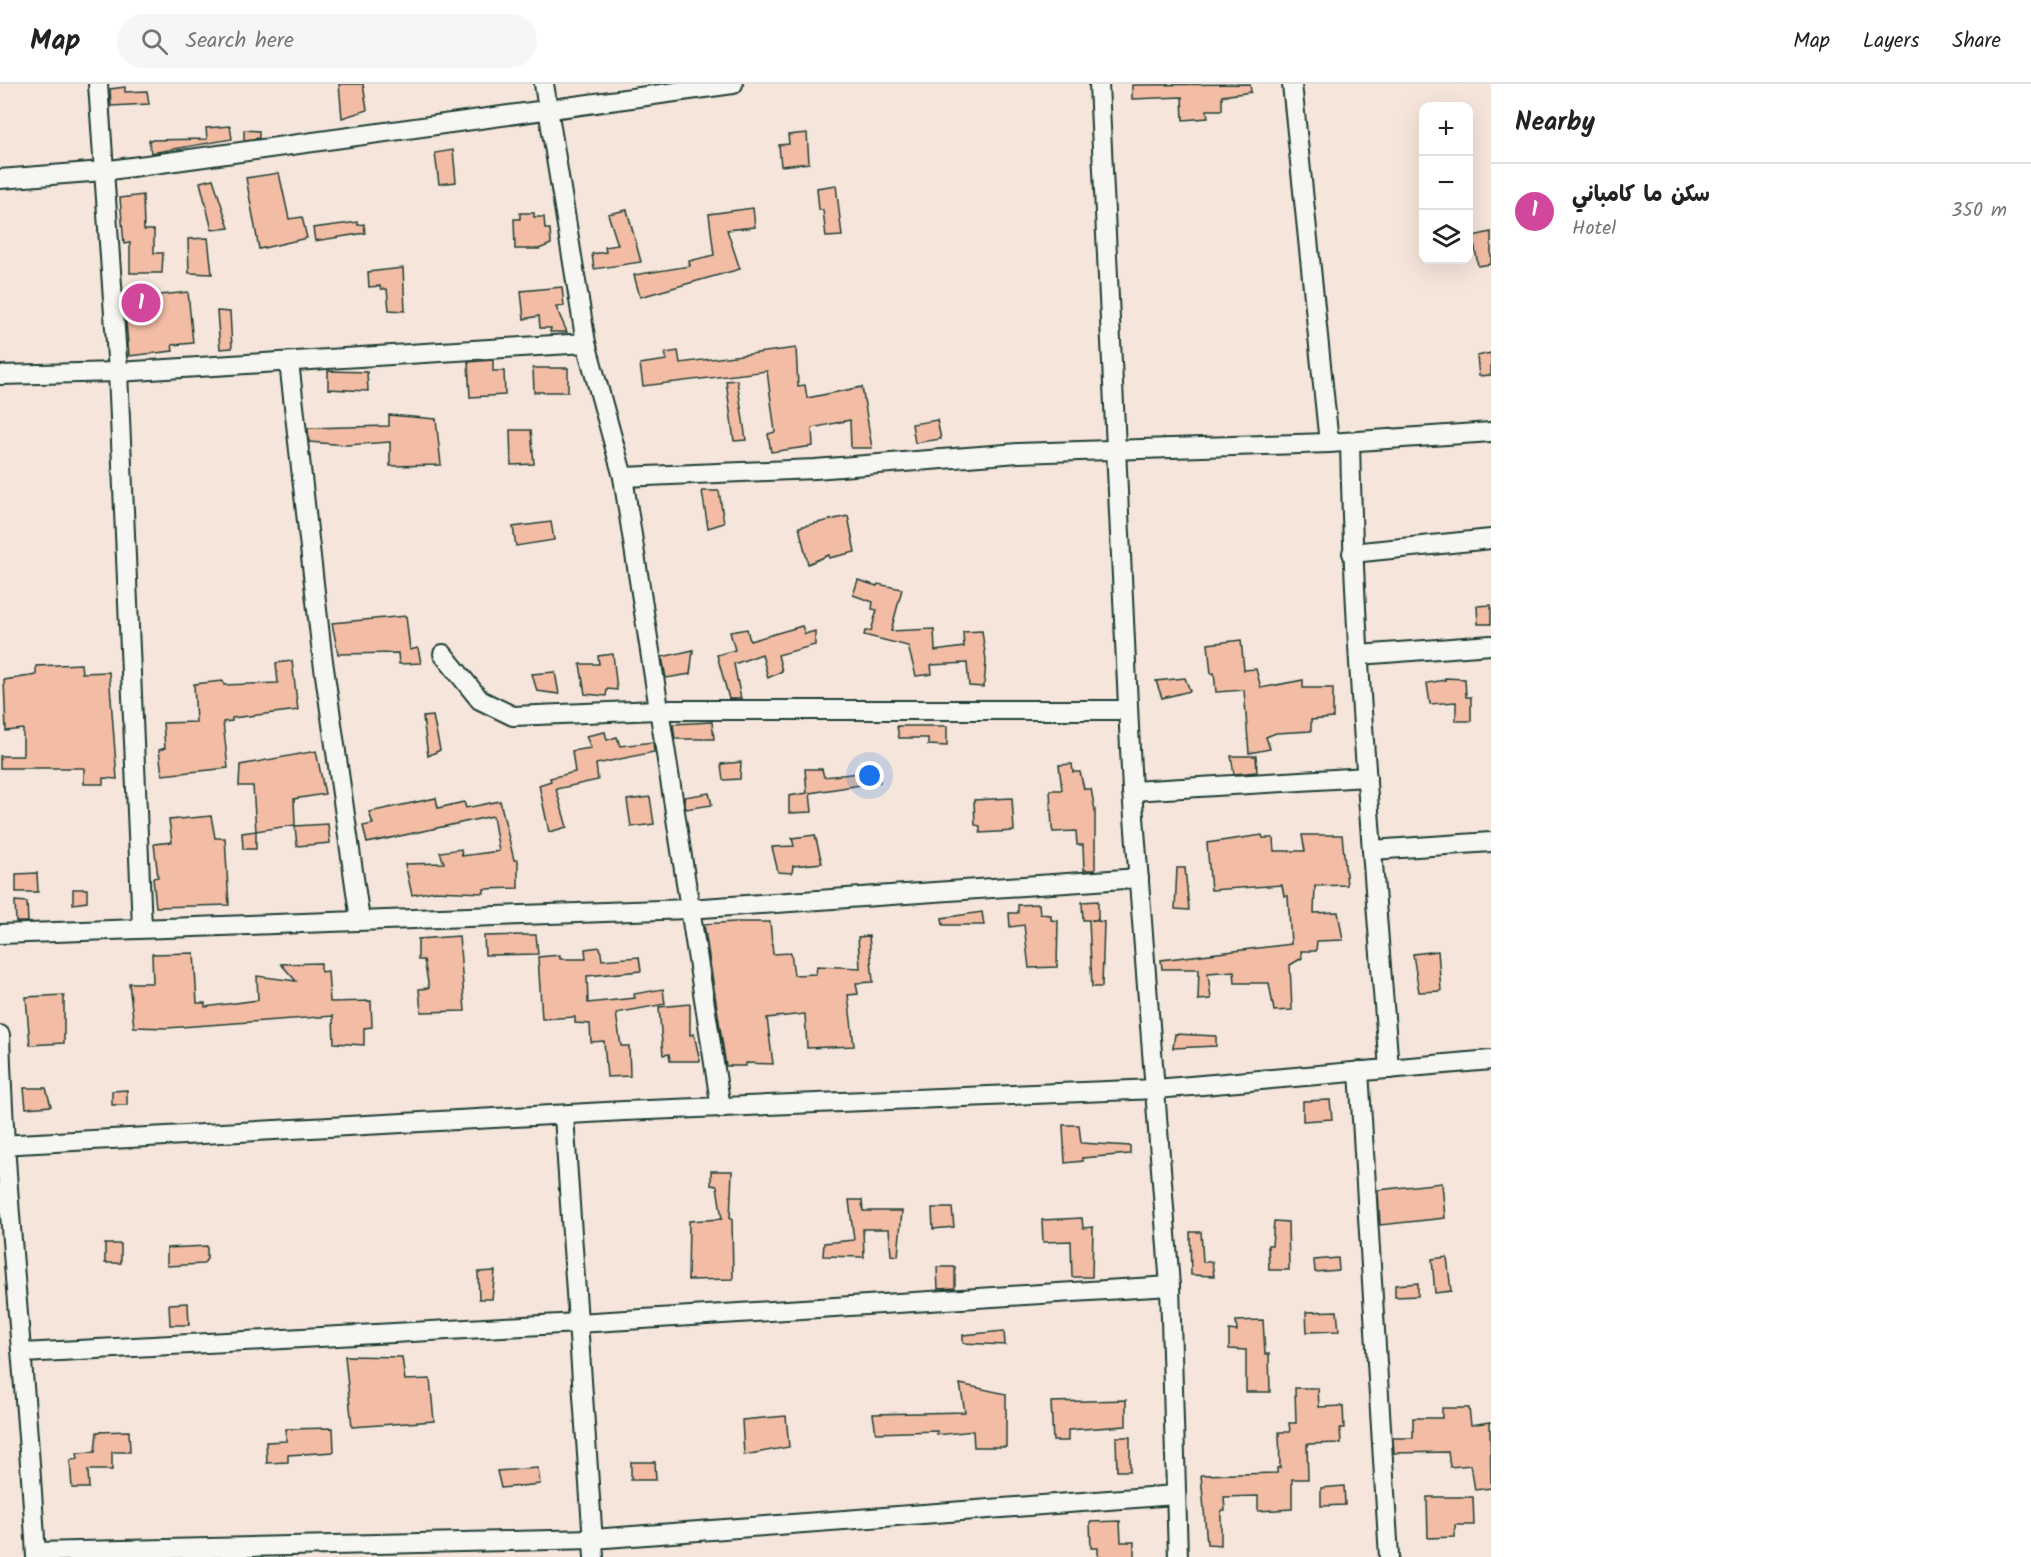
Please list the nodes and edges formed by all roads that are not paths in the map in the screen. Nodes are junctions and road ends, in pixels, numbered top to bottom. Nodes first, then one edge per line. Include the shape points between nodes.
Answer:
1 (98, 84) edge
2 (544, 84) edge
3 (733, 84) edge
4 (1099, 84) edge
5 (1292, 84) edge
6 (549, 111) junction
7 (103, 171) junction
8 (0, 179) edge
9 (585, 343) junction
10 (289, 362) junction
11 (118, 372) junction
12 (0, 375) edge
13 (1491, 432) edge
14 (1350, 442) junction
15 (1329, 443) junction
16 (1115, 451) junction
17 (623, 477) junction
18 (1491, 539) edge
19 (1352, 553) junction
20 (1491, 645) edge
21 (443, 654) dead end
22 (1359, 655) junction
23 (657, 710) junction
24 (1128, 710) junction
25 (1367, 777) junction
26 (1132, 792) junction
27 (1491, 842) edge
28 (1372, 850) junction
29 (1139, 878) junction
30 (688, 909) junction
31 (360, 920) junction
32 (142, 927) junction
33 (0, 934) edge
34 (0, 1035) edge
35 (1491, 1060) edge
36 (1389, 1069) junction
37 (1359, 1071) junction
38 (1156, 1089) junction
39 (721, 1108) junction
40 (564, 1116) junction
41 (2, 1145) edge
42 (1170, 1286) junction
43 (578, 1323) junction
44 (23, 1353) junction
45 (1175, 1495) junction
46 (593, 1539) junction
47 (36, 1555) edge
48 (594, 1557) edge
49 (1178, 1557) edge
50 (1389, 1557) edge

1 - 7 street
2 - 6 street
3 - 6 street
4 - 16 street
5 - 15 street
6 - 7 street
6 - 9 street
7 - 8 street
7 - 11 street
9 - 10 street
9 - 17 street
10 - 11 street
10 - 31 street via 322,654
11 - 12 street
11 - 32 street
13 - 14 street
14 - 15 street
14 - 19 street
15 - 16 street
16 - 17 street via 1018,453 815,469
16 - 24 street
17 - 23 street
18 - 19 street
19 - 22 street
20 - 22 street
21 - 23 street via 480,700 513,716
22 - 25 street
23 - 24 street
23 - 30 street
24 - 26 street
25 - 26 street
25 - 28 street
26 - 29 street
27 - 28 street
28 - 36 street
29 - 30 street
29 - 38 street
30 - 31 street
30 - 39 street
31 - 32 street
32 - 33 street
34 - 41 street
35 - 36 street
36 - 37 street
37 - 38 street
37 - 50 street
38 - 39 street
38 - 42 street
39 - 40 street
40 - 41 street
40 - 43 street
41 - 44 street
42 - 43 street
42 - 45 street
43 - 44 street
43 - 46 street
44 - 47 street
45 - 46 street
45 - 49 street
46 - 47 street
46 - 48 street

